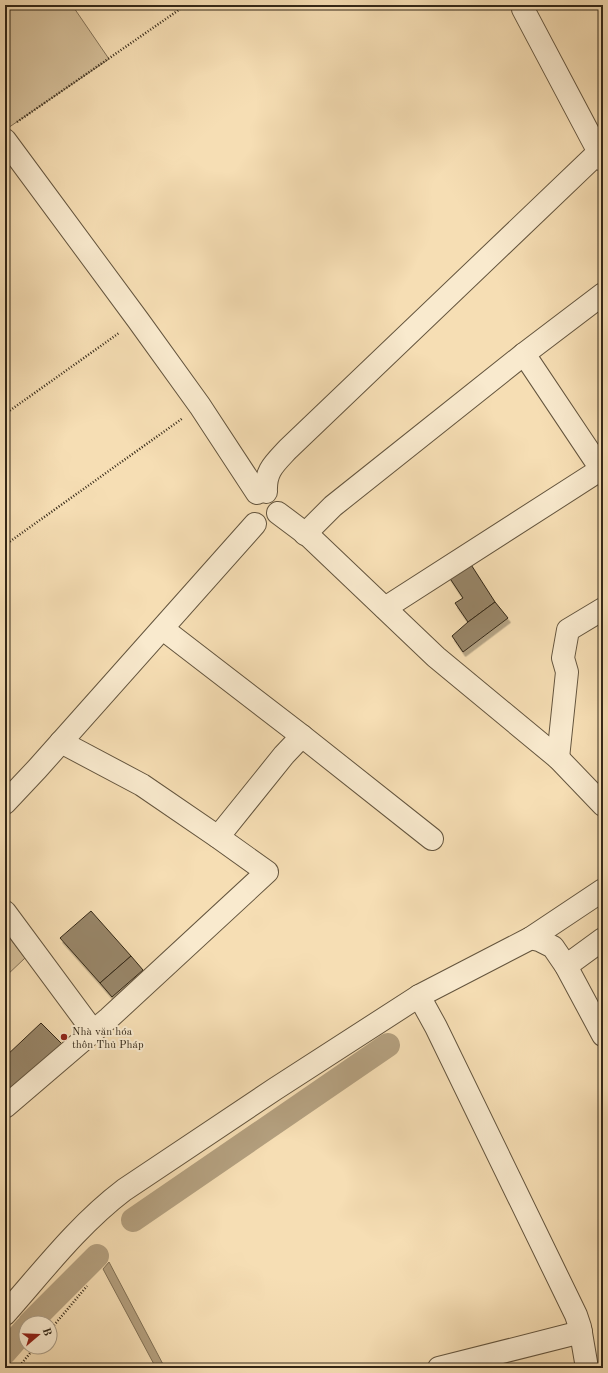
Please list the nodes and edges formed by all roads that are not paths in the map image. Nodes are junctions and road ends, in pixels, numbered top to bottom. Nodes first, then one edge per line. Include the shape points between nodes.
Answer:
1 (523, 9) dead end
2 (8, 133) edge
3 (601, 153) edge
4 (603, 294) edge
5 (524, 354) junction
6 (602, 470) edge
7 (261, 492) junction
8 (278, 513) junction
9 (255, 524) junction
10 (305, 534) junction
11 (385, 608) junction
12 (603, 609) edge
13 (163, 629) junction
14 (302, 736) junction
15 (61, 742) junction
16 (558, 758) junction
17 (5, 803) edge
18 (603, 805) edge
19 (218, 837) junction
20 (432, 839) dead end
21 (603, 890) edge
22 (5, 912) edge
23 (531, 938) junction
24 (603, 939) edge
25 (566, 966) junction
26 (419, 996) junction
27 (93, 1031) junction
28 (603, 1035) edge
29 (5, 1107) edge
30 (5, 1314) edge
31 (581, 1332) junction
32 (439, 1368) edge
33 (587, 1368) edge

1 - 3 street
2 - 7 street
3 - 7 street via 277,460
4 - 5 street
5 - 6 street
5 - 10 street via 333,506
6 - 11 street
7 - 8 street via 271,494 277,503
7 - 9 street via 248,498 245,506 246,514
8 - 9 street via 269,524
8 - 10 street
9 - 13 street
10 - 11 street
11 - 16 street via 436,657
12 - 16 street via 568,630 563,658 567,672
13 - 14 street
13 - 15 street
14 - 19 street
14 - 20 street
15 - 17 street
15 - 19 street via 142,785
16 - 18 street
19 - 27 street via 267,872
21 - 23 street
22 - 27 street
23 - 25 street via 553,947
23 - 26 street
24 - 25 street
25 - 28 street
26 - 30 street via 113,1199 78,1231
26 - 31 street via 576,1315
27 - 29 street
31 - 32 street
31 - 33 street

